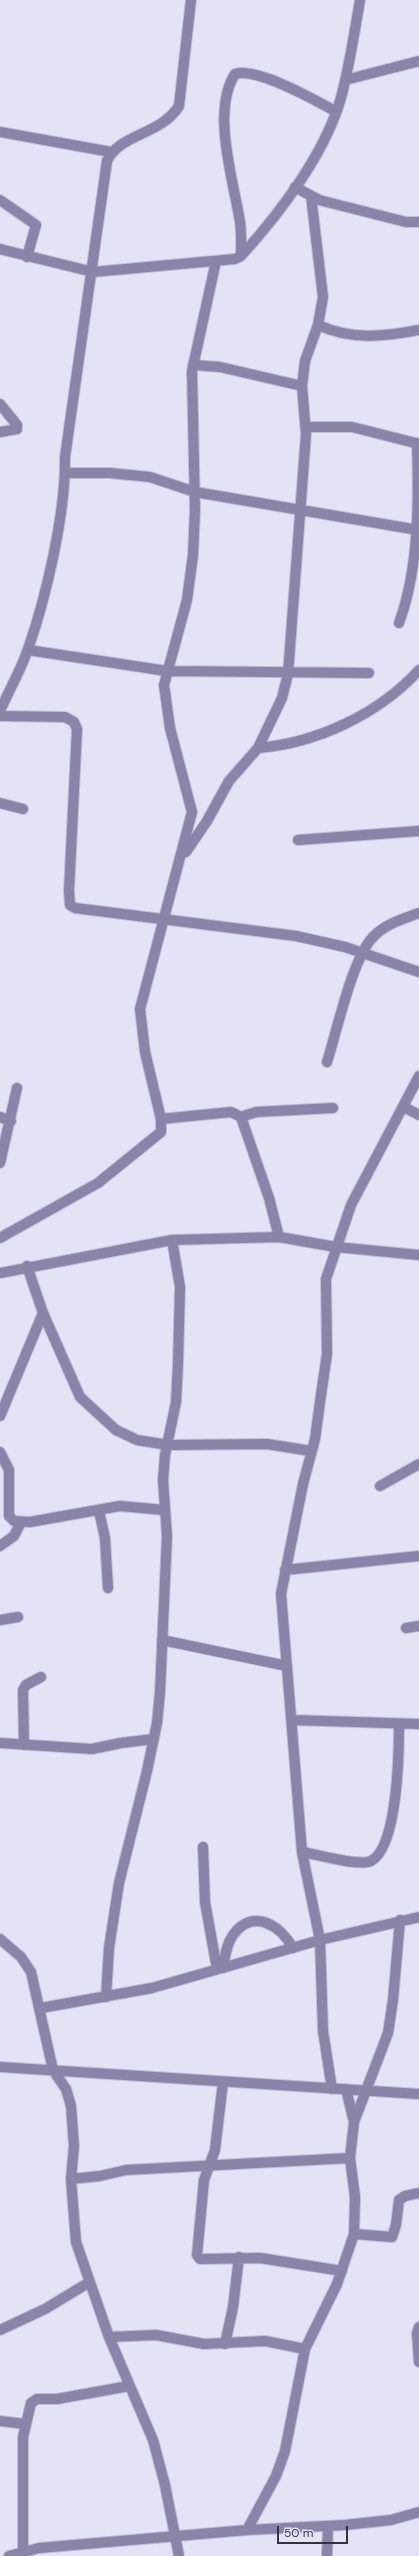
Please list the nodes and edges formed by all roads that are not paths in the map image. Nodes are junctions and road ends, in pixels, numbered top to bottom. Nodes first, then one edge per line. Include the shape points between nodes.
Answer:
1 (191, 0) edge
2 (360, 0) edge
3 (419, 61) edge
4 (345, 80) junction
5 (335, 111) junction
6 (0, 132) edge
7 (111, 152) junction
8 (295, 187) junction
9 (311, 196) junction
10 (0, 200) edge
11 (419, 222) edge
12 (0, 249) edge
13 (26, 256) junction
14 (241, 256) junction
15 (216, 261) junction
16 (93, 272) junction
17 (318, 325) junction
18 (419, 330) edge
19 (193, 365) junction
20 (302, 386) junction
21 (0, 404) edge
22 (306, 427) junction
23 (0, 432) edge
24 (418, 444) edge
25 (65, 473) junction
26 (195, 492) junction
27 (301, 511) junction
28 (418, 530) junction
29 (399, 623) dead end
30 (28, 650) junction
31 (419, 670) edge
32 (167, 671) junction
33 (369, 673) dead end
34 (288, 674) junction
35 (0, 711) edge
36 (0, 716) edge
37 (258, 748) junction
38 (0, 803) edge
39 (23, 809) dead end
40 (419, 831) edge
41 (298, 840) dead end
42 (182, 858) junction
43 (419, 913) edge
44 (164, 918) junction
45 (361, 952) junction
46 (419, 972) edge
47 (327, 1062) dead end
48 (419, 1076) edge
49 (17, 1088) dead end
50 (404, 1107) junction
51 (333, 1108) dead end
52 (419, 1114) edge
53 (0, 1117) edge
54 (241, 1117) junction
55 (161, 1119) junction
56 (11, 1121) junction
57 (0, 1163) edge
58 (279, 1237) junction
59 (0, 1238) edge
60 (172, 1240) junction
61 (336, 1247) junction
62 (419, 1255) edge
63 (27, 1266) junction
64 (0, 1272) edge
65 (43, 1313) junction
66 (0, 1416) edge
67 (168, 1445) junction
68 (311, 1451) junction
69 (0, 1452) edge
70 (419, 1464) edge
71 (380, 1486) dead end
72 (99, 1510) junction
73 (164, 1510) junction
74 (21, 1522) junction
75 (0, 1546) edge
76 (419, 1556) edge
77 (285, 1570) junction
78 (108, 1588) dead end
79 (18, 1617) dead end
80 (0, 1620) edge
81 (419, 1626) edge
82 (406, 1628) dead end
83 (162, 1640) junction
84 (287, 1666) junction
85 (41, 1677) dead end
86 (292, 1720) junction
87 (399, 1724) junction
88 (419, 1724) edge
89 (154, 1739) junction
90 (0, 1743) edge
91 (24, 1744) junction
92 (203, 1847) dead end
93 (302, 1852) junction
94 (419, 1917) edge
95 (400, 1920) junction
96 (0, 1939) edge
97 (320, 1940) junction
98 (293, 1948) junction
99 (220, 1968) junction
100 (106, 1997) junction
101 (41, 2008) junction
102 (0, 2068) edge
103 (54, 2070) junction
104 (223, 2082) junction
105 (346, 2088) junction
106 (332, 2089) junction
107 (369, 2089) junction
108 (419, 2094) edge
109 (354, 2122) junction
110 (350, 2158) junction
111 (211, 2165) junction
112 (70, 2180) junction
113 (419, 2193) edge
114 (354, 2234) junction
115 (239, 2257) junction
116 (342, 2271) junction
117 (88, 2283) junction
118 (419, 2327) edge
119 (0, 2330) edge
120 (109, 2337) junction
121 (225, 2344) junction
122 (305, 2349) junction
123 (419, 2362) edge
124 (129, 2386) junction
125 (0, 2421) edge
126 (25, 2424) junction
127 (419, 2512) edge
128 (328, 2526) junction
129 (247, 2530) junction
130 (176, 2538) junction
131 (23, 2554) edge
132 (9, 2556) edge
133 (179, 2556) edge
134 (327, 2556) edge

1 - 7 street via 179,106 172,117 161,126 120,145
2 - 4 street
3 - 4 street
4 - 5 street
5 - 8 street via 323,140
5 - 14 street via 297,91 268,80 240,72 235,74 225,101 225,130 240,217
6 - 7 street
7 - 16 street
8 - 9 street
8 - 14 street
9 - 11 street via 371,214 406,222
9 - 17 street via 324,297
10 - 13 street via 36,226
12 - 13 street
13 - 16 street
14 - 15 street
15 - 16 street
15 - 19 street
16 - 25 street via 65,458
17 - 18 street via 336,333 369,336 389,336
17 - 20 street via 305,361
19 - 20 street via 220,367
19 - 26 street
20 - 22 street
21 - 23 street via 17,425 16,430
22 - 24 street via 352,427
22 - 27 street
24 - 28 street
25 - 26 street via 110,473 150,477
25 - 30 street via 48,576
26 - 27 street
26 - 32 street via 193,555 187,600
27 - 28 street
27 - 34 street via 294,569
28 - 29 street via 408,604
30 - 32 street
30 - 35 street
31 - 37 street via 381,705 296,743
32 - 34 street
32 - 42 street via 164,685 165,702 192,812
33 - 34 street
34 - 37 street via 282,698
36 - 44 street via 65,717 74,722 77,729 70,904 83,910
37 - 42 street via 229,781 207,821
38 - 39 street
40 - 41 street
42 - 44 street
43 - 45 street via 385,927
44 - 45 street via 296,936
44 - 55 street via 140,1009 144,1052
45 - 46 street
45 - 47 street
48 - 50 street
49 - 56 street
50 - 52 street
50 - 61 street via 351,1205
51 - 54 street via 256,1112
53 - 56 street
54 - 55 street via 232,1112
54 - 58 street via 269,1198
55 - 59 street via 161,1132 157,1137 98,1183
56 - 57 street
58 - 60 street
58 - 61 street
60 - 63 street
60 - 67 street via 180,1287 176,1402
61 - 62 street
61 - 68 street via 326,1279 327,1354
63 - 64 street
63 - 65 street
65 - 66 street
65 - 67 street via 80,1397 116,1430 136,1440
67 - 68 street via 267,1444
67 - 73 street via 163,1480
68 - 77 street
69 - 74 street via 9,1470 9,1516 14,1521
70 - 71 street
72 - 73 street via 120,1506
72 - 74 street
72 - 78 street via 105,1538
73 - 83 street via 167,1536
74 - 75 street via 14,1536
76 - 77 street
77 - 84 street via 281,1594
79 - 80 street
81 - 82 street
83 - 84 street
83 - 89 street via 160,1692
84 - 86 street
85 - 91 street via 26,1685 23,1690
86 - 87 street
86 - 93 street
87 - 88 street
87 - 93 street via 396,1792 383,1846 371,1861 360,1862
89 - 91 street via 92,1749
89 - 100 street via 119,1883 109,1948
90 - 91 street
92 - 99 street via 205,1902
93 - 97 street
94 - 95 street
95 - 97 street
95 - 107 street via 388,2033
96 - 101 street via 21,1957 30,1972
97 - 98 street
97 - 106 street via 323,2031
98 - 99 street
98 - 99 street via 286,1934 275,1926 264,1921 252,1922 234,1934
99 - 100 street
100 - 101 street
101 - 103 street
102 - 103 street
103 - 104 street
103 - 112 street via 66,2089 71,2106 74,2146
104 - 106 street
104 - 111 street
105 - 106 street
105 - 107 street
105 - 109 street
107 - 108 street
107 - 109 street
109 - 110 street
110 - 111 street
110 - 114 street via 355,2197
111 - 112 street via 126,2170
111 - 115 street via 204,2180 197,2255 200,2259
112 - 117 street via 76,2242
113 - 114 street via 399,2200 392,2237
114 - 116 street
115 - 116 street
115 - 121 street via 233,2307
116 - 122 street
117 - 119 street via 46,2309
117 - 120 street
118 - 123 street
120 - 121 street via 156,2335 204,2344
120 - 124 street
121 - 122 street via 265,2341
122 - 129 street via 285,2451 276,2476
124 - 126 street via 57,2399 37,2399 31,2403
124 - 130 street via 153,2440
125 - 126 street
126 - 131 street
127 - 128 street via 391,2520
128 - 129 street
128 - 134 street
129 - 130 street
130 - 131 street via 39,2548
130 - 133 street
131 - 132 street

